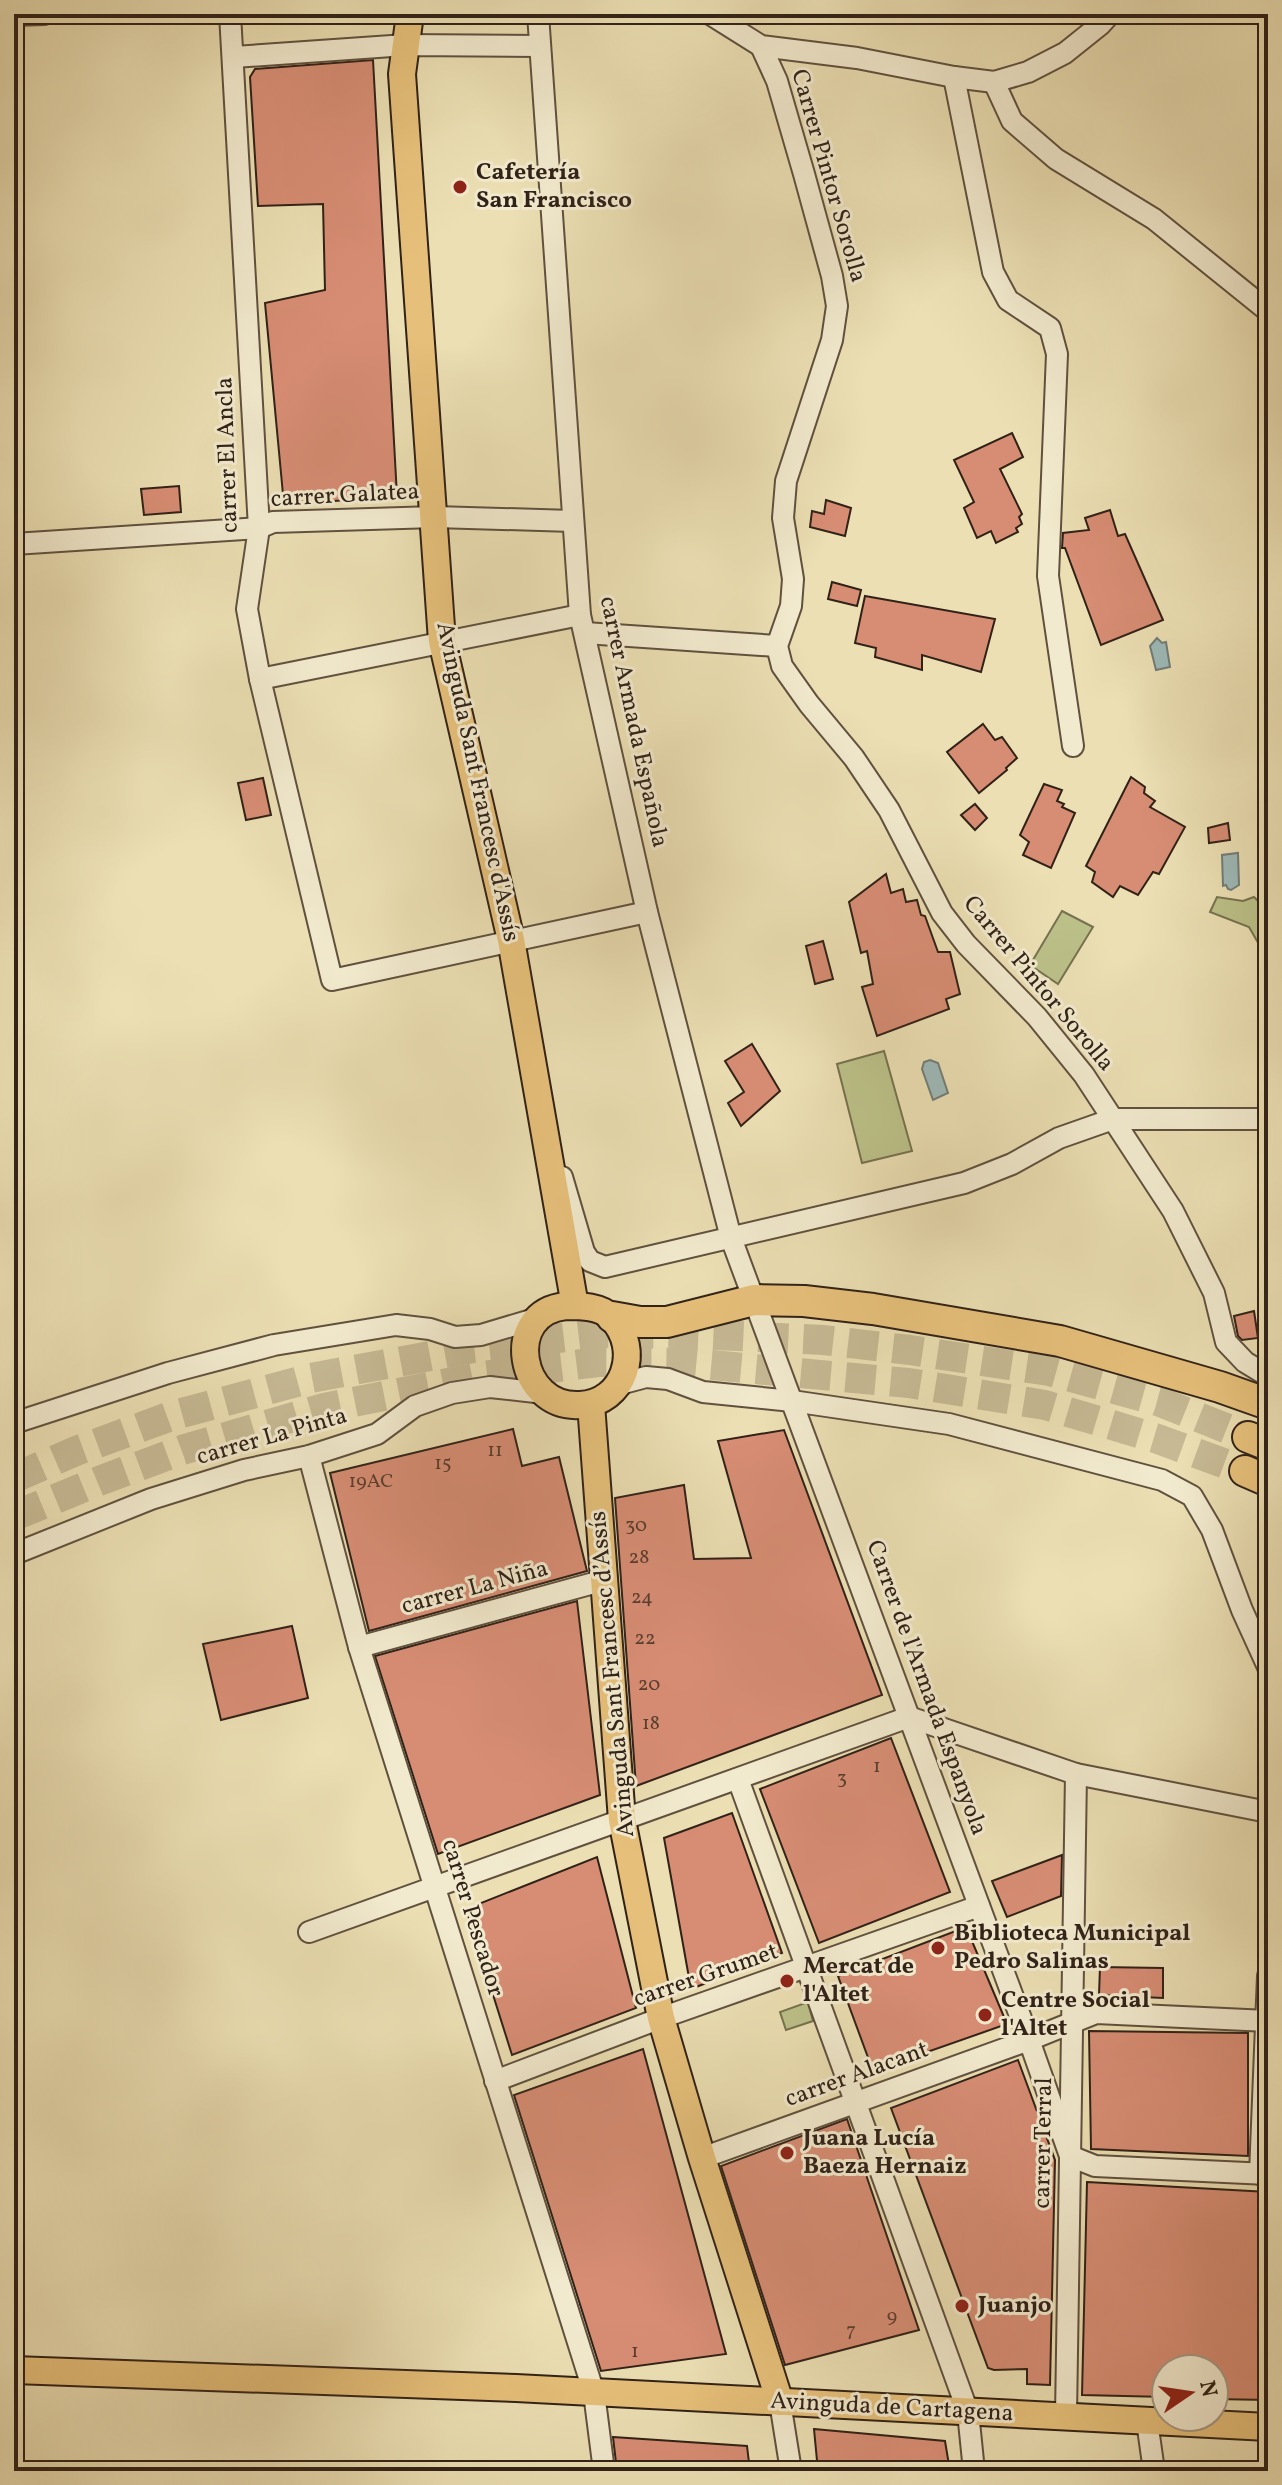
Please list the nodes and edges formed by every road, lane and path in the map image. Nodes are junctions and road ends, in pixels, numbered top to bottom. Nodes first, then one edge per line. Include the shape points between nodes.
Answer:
1 (44, 14) edge
2 (410, 14) edge
3 (538, 14) edge
4 (710, 14) edge
5 (1110, 14) edge
6 (14, 15) edge
7 (226, 18) edge
8 (406, 45) junction
9 (540, 46) junction
10 (761, 46) junction
11 (234, 57) junction
12 (954, 77) junction
13 (994, 82) junction
14 (1268, 311) edge
15 (435, 517) junction
16 (573, 521) junction
17 (259, 528) junction
18 (14, 544) edge
19 (582, 624) junction
20 (442, 641) junction
21 (777, 646) junction
22 (260, 679) junction
23 (1073, 746) dead end
24 (647, 912) junction
25 (511, 940) junction
26 (542, 1108) junction
27 (1113, 1119) junction
28 (1268, 1119) edge
29 (731, 1238) junction
30 (754, 1300) junction
31 (575, 1306) junction
32 (612, 1317) junction
33 (538, 1318) junction
34 (481, 1335) junction
35 (525, 1351) junction
36 (1268, 1376) edge
37 (620, 1384) junction
38 (544, 1393) junction
39 (792, 1401) junction
40 (591, 1404) junction
41 (1268, 1404) edge
42 (14, 1423) edge
43 (309, 1456) junction
44 (14, 1554) edge
45 (605, 1580) junction
46 (359, 1647) junction
47 (1268, 1667) edge
48 (909, 1717) junction
49 (1076, 1774) junction
50 (738, 1779) junction
51 (1268, 1812) edge
52 (622, 1820) junction
53 (435, 1887) junction
54 (979, 1906) junction
55 (309, 1932) dead end
56 (807, 1968) junction
57 (1268, 1976) edge
58 (661, 2018) junction
59 (1267, 2021) edge
60 (1072, 2022) junction
61 (1029, 2040) junction
62 (495, 2081) junction
63 (856, 2103) junction
64 (1070, 2156) junction
65 (702, 2158) junction
66 (1264, 2174) edge
67 (14, 2370) edge
68 (594, 2393) junction
69 (780, 2402) junction
70 (968, 2412) junction
71 (1066, 2416) junction
72 (1147, 2421) junction
73 (1268, 2427) edge
74 (604, 2471) edge
75 (791, 2471) edge
76 (974, 2471) edge
77 (1154, 2471) edge

1 - 6 street
2 - 8 main road, Avinguda Sant Francesc d'Assís
3 - 9 street, carrer Armada Española
4 - 10 street
5 - 13 street via 1065,53
7 - 11 street, carrer El Ancla
8 - 9 street
8 - 11 street
8 - 15 main road, Avinguda Sant Francesc d'Assís via 402,74
9 - 16 street, carrer Armada Española
10 - 12 street
10 - 21 street, Carrer Pintor Sorolla via 777,81 837,306 832,340 786,481 783,518 793,579 791,606
11 - 17 street, carrer El Ancla
12 - 13 street
12 - 23 street via 993,272 1008,300 1050,328 1057,354 1048,576
13 - 14 street via 1012,121 1056,159 1154,219
15 - 16 street, carrer Galatea
15 - 17 street, carrer Galatea via 273,522
15 - 20 main road, Avinguda Sant Francesc d'Assís
16 - 19 street, carrer Armada Española
17 - 18 street, carrer Galatea
17 - 22 street, carrer El Ancla via 247,609
19 - 20 street
19 - 21 street
19 - 24 street, carrer Armada Española
20 - 22 street
20 - 25 main road, Avinguda Sant Francesc d'Assís
21 - 27 street, Carrer Pintor Sorolla via 782,666 889,810 942,913 1037,1017
22 - 25 street, carrer El Ancla via 332,980
24 - 25 street
24 - 29 street, carrer Armada Española
25 - 26 main road, Avinguda Sant Francesc d'Assís
26 - 29 street via 590,1261 605,1267
26 - 31 main road, Avinguda Sant Francesc d'Assís
27 - 28 street
27 - 29 street via 964,1183
27 - 36 street, Carrer Pintor Sorolla via 1173,1211 1214,1293 1226,1342
29 - 30 street, Carrer de l'Armada Espanyola
30 - 32 highway via 667,1322
30 - 39 street, Carrer de l'Armada Espanyola
30 - 41 highway via 873,1309 1060,1341
31 - 32 main road
31 - 33 main road via 558,1307
32 - 37 main road via 625,1340 627,1362
33 - 34 street
33 - 35 main road
34 - 35 street
34 - 42 street via 455,1337 396,1325 274,1345
35 - 38 main road via 532,1381
37 - 39 street via 646,1377 668,1379 703,1392
37 - 40 main road
38 - 40 main road via 563,1404
38 - 43 street, carrer La Pinta via 490,1387 452,1393 415,1406 377,1434
39 - 47 street via 949,1424 1162,1480 1192,1496 1212,1530
39 - 48 street, Carrer de l'Armada Espanyola
40 - 45 main road, Avinguda Sant Francesc d’Assís
43 - 44 street, carrer La Pinta via 151,1499
43 - 46 street, carrer Pescador
45 - 46 street, carrer La Niña
45 - 52 main road, Avinguda Sant Francesc d’Assís
46 - 53 street, carrer Pescador
48 - 49 street
48 - 50 street
48 - 54 street, Carrer de l'Armada Espanyola
49 - 51 street
49 - 60 street, carrer Terral
50 - 52 street
50 - 56 street
52 - 53 street
52 - 58 main road, Avinguda Sant Francesc d’Assís
53 - 55 street
53 - 62 street, carrer Pescador
54 - 56 street, carrer Grumet
54 - 61 street, Carrer de l'Armada Espanyola
56 - 58 street, carrer Grumet
56 - 63 street
57 - 59 street
58 - 62 street, carrer Grumet
58 - 65 main road, Avinguda Sant Francesc d’Assís
59 - 60 street, carrer Alacant via 1096,2013
59 - 66 street
60 - 61 street, carrer Alacant
60 - 64 street, carrer Terral
61 - 63 street, carrer Alacant
61 - 64 street, Carrer de l'Armada Espanyola
62 - 68 street, carrer Pescador
63 - 65 street, carrer Alacant
63 - 70 street
64 - 66 street via 1095,2166
64 - 71 street, carrer Terral
65 - 69 main road, Avinguda Sant Francesc d’Assís
67 - 68 main road, Avinguda de Cartagena
68 - 69 main road, Avinguda de Cartagena
68 - 74 street, carrer Pescador
69 - 70 main road, Avinguda de Cartagena
69 - 75 street
70 - 71 main road, Avinguda de Cartagena
70 - 76 street
71 - 72 main road, Avinguda de Cartagena
72 - 73 main road, Avinguda de Cartagena
72 - 77 street

